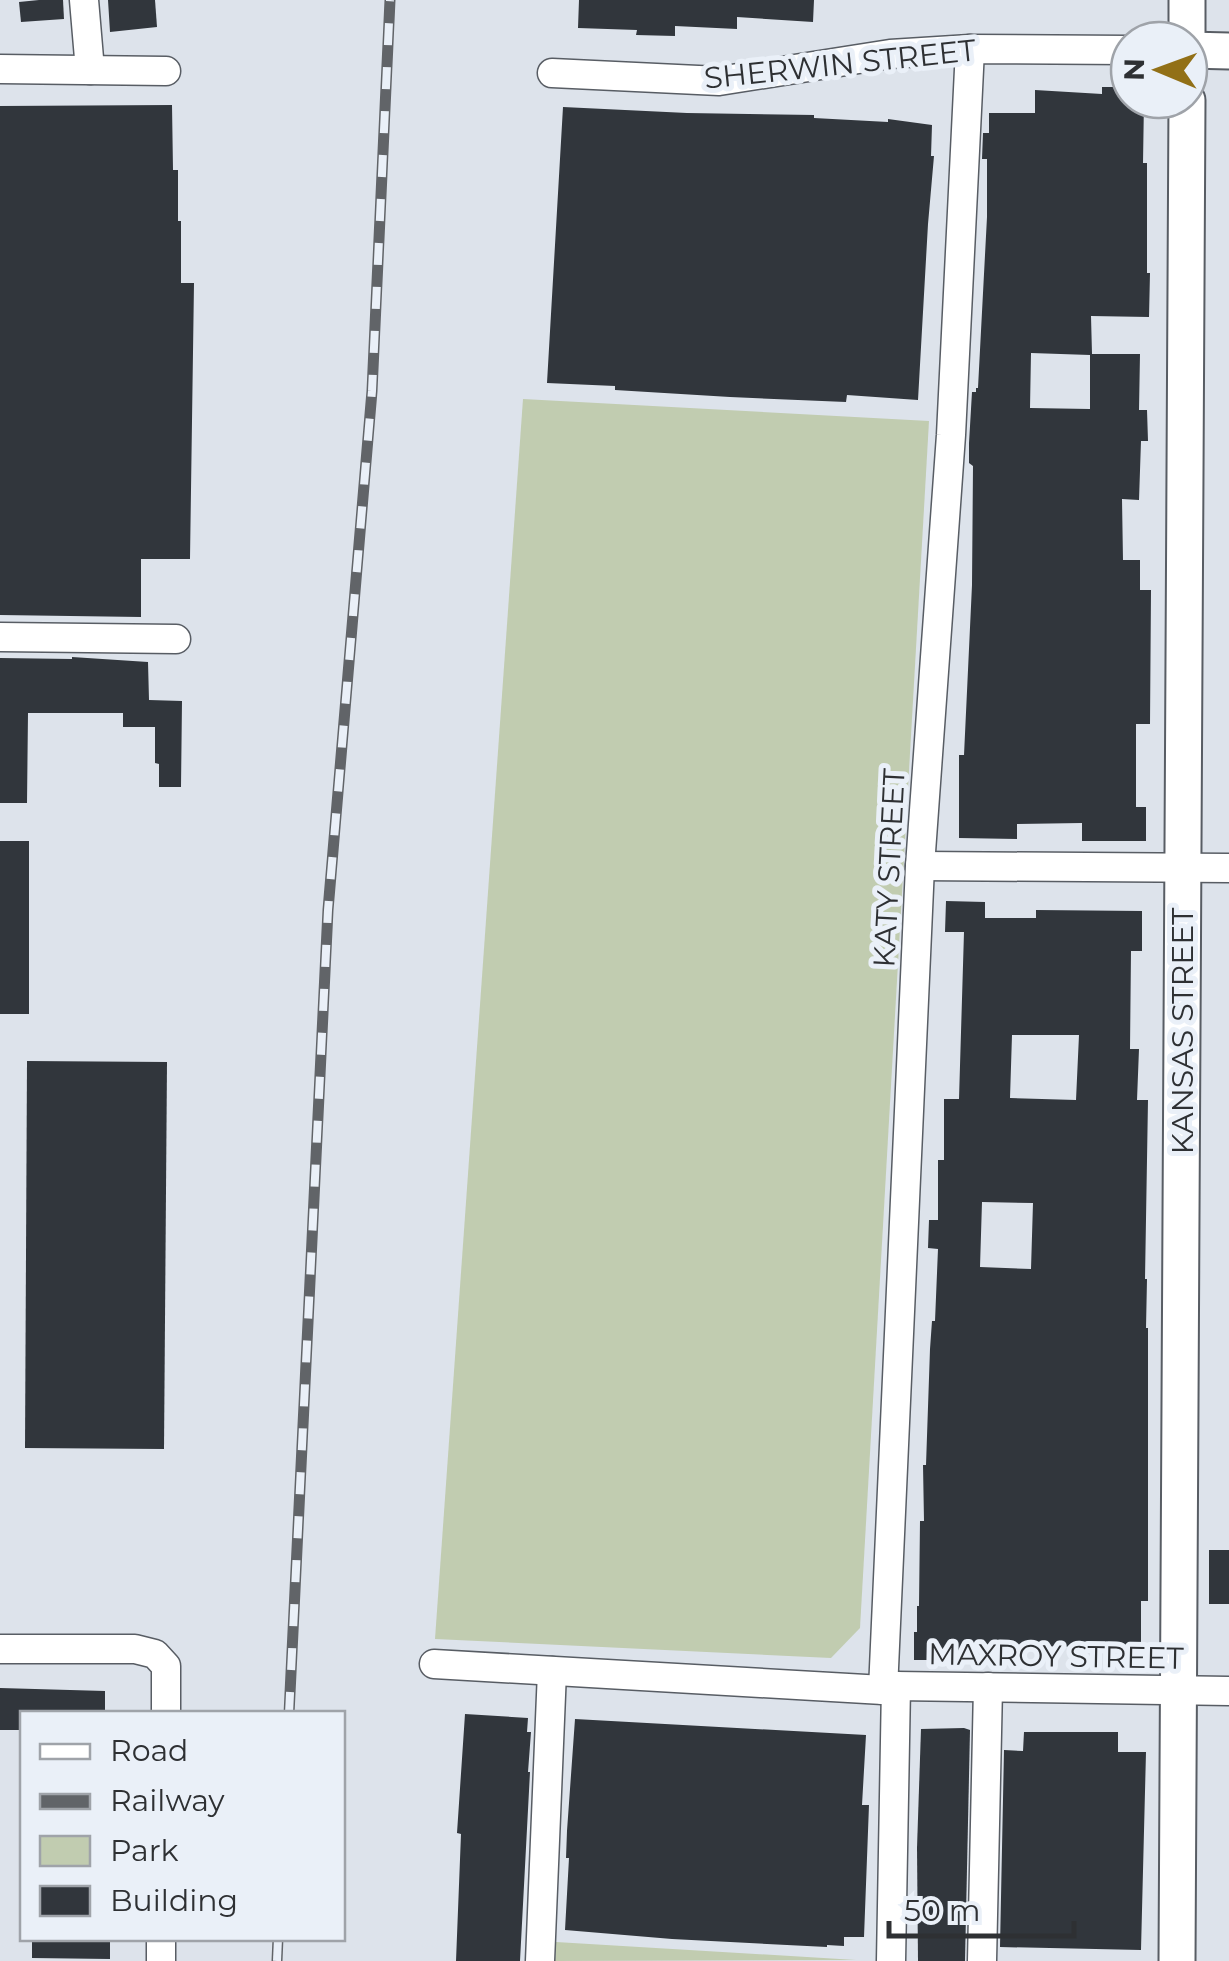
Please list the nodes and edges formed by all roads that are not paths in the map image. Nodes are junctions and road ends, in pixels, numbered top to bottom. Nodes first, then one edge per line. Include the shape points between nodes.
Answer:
1 (84, 0) edge
2 (970, 49) junction
3 (1109, 50) edge
4 (0, 69) edge
5 (90, 70) junction
6 (166, 72) dead end
7 (552, 73) dead end
8 (1187, 120) edge
9 (0, 637) edge
10 (176, 639) dead end
11 (920, 866) junction
12 (1182, 868) junction
13 (1229, 868) edge
14 (0, 1649) edge
15 (434, 1664) dead end
16 (552, 1671) junction
17 (890, 1688) junction
18 (988, 1688) junction
19 (1178, 1690) junction
20 (1229, 1690) edge
21 (166, 1711) edge
22 (540, 1961) edge
23 (892, 1961) edge
24 (982, 1961) edge
25 (1177, 1961) edge

1 - 5 street
2 - 3 street, SHERWIN STREET
2 - 7 street, SHERWIN STREET via 890,54 719,81
2 - 11 street, KATY STREET
4 - 5 street
5 - 6 street
8 - 12 street, KANSAS STREET
9 - 10 street
11 - 12 street
11 - 17 street, KATY STREET
12 - 13 street
12 - 19 street, KANSAS STREET
14 - 21 street via 155,1654 166,1666
15 - 16 street, MAXROY STREET
16 - 17 street, MAXROY STREET
16 - 22 street
17 - 18 street, MAXROY STREET
17 - 23 street, KATY STREET
18 - 19 street, MAXROY STREET
18 - 24 street
19 - 20 street, MAXROY STREET
19 - 25 street, KANSAS STREET

